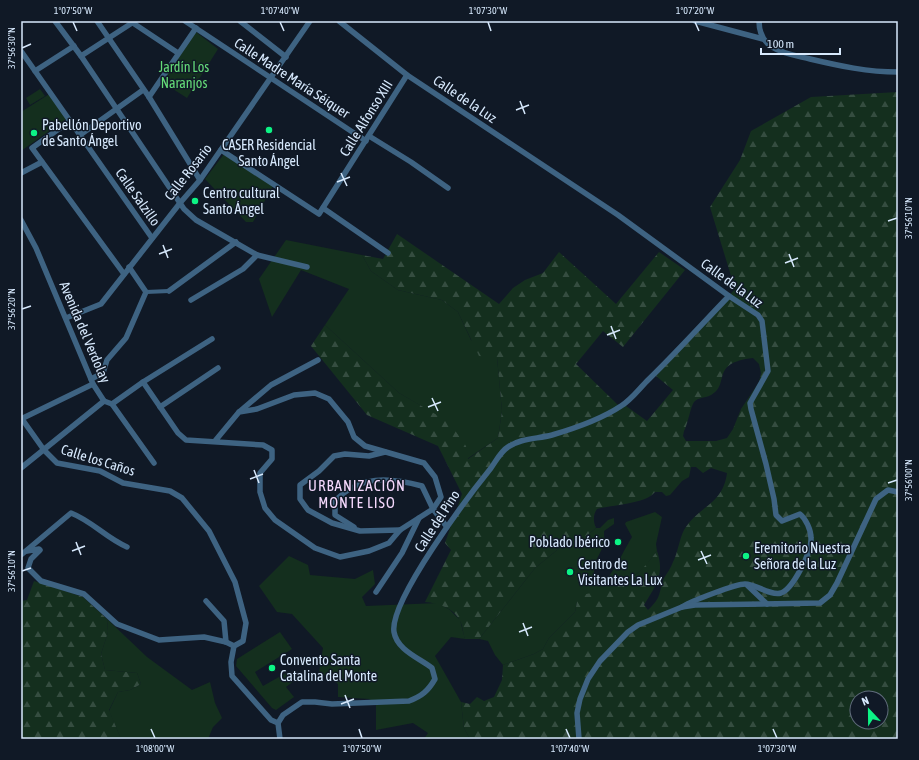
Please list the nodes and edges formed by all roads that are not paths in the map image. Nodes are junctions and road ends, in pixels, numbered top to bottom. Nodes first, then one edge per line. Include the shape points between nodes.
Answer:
1 (55, 21) edge
2 (97, 21) edge
3 (185, 21) edge
4 (240, 21) edge
5 (310, 21) edge
6 (339, 21) edge
7 (695, 21) edge
8 (759, 21) edge
9 (134, 22) edge
10 (196, 28) junction
11 (109, 38) junction
12 (763, 39) junction
13 (74, 46) junction
14 (21, 51) edge
15 (178, 53) junction
16 (81, 56) junction
17 (286, 57) junction
18 (35, 71) junction
19 (898, 72) edge
20 (407, 75) junction
21 (271, 79) junction
22 (143, 90) junction
23 (148, 97) junction
24 (117, 109) junction
25 (70, 121) junction
26 (80, 135) junction
27 (368, 138) junction
28 (221, 150) junction
29 (42, 162) junction
30 (21, 173) edge
31 (200, 180) junction
32 (448, 188) dead end
33 (180, 203) junction
34 (323, 208) junction
35 (21, 220) edge
36 (152, 238) junction
37 (236, 242) junction
38 (388, 253) dead end
39 (257, 255) junction
40 (129, 267) junction
41 (307, 267) dead end
42 (124, 274) junction
43 (169, 291) joint
44 (146, 292) junction
45 (729, 296) junction
46 (191, 300) dead end
47 (66, 318) junction
48 (212, 339) dead end
49 (318, 360) dead end
50 (218, 368) dead end
51 (92, 381) junction
52 (143, 382) junction
53 (104, 401) junction
54 (112, 404) junction
55 (160, 407) junction
56 (239, 412) junction
57 (22, 419) edge
58 (215, 442) junction
59 (44, 450) junction
60 (387, 452) junction
61 (154, 463) dead end
62 (21, 468) edge
63 (898, 492) edge
64 (433, 509) junction
65 (419, 518) junction
66 (447, 526) junction
67 (400, 530) junction
68 (360, 531) junction
69 (127, 547) dead end
70 (27, 551) junction
71 (21, 555) edge
72 (745, 584) junction
73 (376, 592) dead end
74 (206, 601) dead end
75 (767, 604) junction
76 (682, 607) junction
77 (226, 642) junction
78 (234, 646) junction
79 (278, 723) junction
80 (280, 739) edge
81 (579, 739) edge

1 - 13 street
2 - 11 street
3 - 10 street, Calle Madre María Séiquer
4 - 17 street
5 - 17 street, Calle Rosario
6 - 20 street, Calle de la Luz
7 - 12 street
8 - 12 street
9 - 11 street
9 - 15 street
10 - 15 street
10 - 21 street, Calle Madre María Séiquer
11 - 16 street
11 - 22 street
12 - 19 street via 772,47 791,55 860,70
13 - 16 street
13 - 18 street
14 - 18 street, Calle Salzillo
15 - 23 street
16 - 24 street
17 - 21 street, Calle Rosario
18 - 25 street, Calle Salzillo
20 - 27 street, Calle Alfonso XIII
20 - 45 street, Calle de la Luz via 618,215
21 - 27 street, Calle Madre María Séiquer
21 - 28 street, Calle Rosario
22 - 23 street
22 - 24 street
23 - 31 street
24 - 26 street
24 - 33 street
25 - 26 street, Calle Salzillo
25 - 29 street via 32,148
26 - 36 street, Calle Salzillo
27 - 32 street, Calle Madre María Séiquer via 411,162
27 - 34 street, Calle Alfonso XIII
28 - 31 street, Calle Rosario
28 - 34 street, Calle Alfonso XIII via 319,214
29 - 30 street
29 - 42 street
31 - 33 street, Calle Rosario
33 - 36 street, Calle Rosario
33 - 37 street via 196,220
34 - 38 street
35 - 47 street, Avenida del Verdolay
36 - 40 street, Calle Rosario
37 - 39 street
37 - 43 street
39 - 41 street
39 - 46 street via 243,269
40 - 42 street, Calle Rosario
40 - 44 street
42 - 47 street, Calle Rosario via 101,304
43 - 44 street
44 - 51 street via 126,338 107,360 102,374
45 - 66 street, Calle del Pino via 622,406 594,421 550,435 516,442 506,448
45 - 72 street, Calle de la Luz via 758,315 762,321 768,371 750,403 768,471 776,515 782,521 800,514 804,518 811,539 798,575 782,592 777,593
47 - 51 street, Avenida del Verdolay
48 - 52 street
49 - 56 street via 271,385
50 - 55 street
51 - 53 street, Avenida del Verdolay
51 - 57 street
52 - 54 street
52 - 55 street
53 - 54 street, Avenida del Verdolay
53 - 59 street
54 - 61 street
55 - 58 street via 186,440
56 - 58 street
56 - 60 street via 257,409 294,395 315,393 329,399 348,422 354,437 365,446
57 - 59 street, Calle los Caños
58 - 67 street via 263,445 272,450 272,459 260,473 260,492 265,508 275,520 315,548 340,557 369,551 389,543
59 - 62 street
59 - 78 street, Calle los Caños via 57,463 100,470 123,483 170,491 182,498 209,531 235,582 246,623 243,641
60 - 64 street via 424,463 435,477 441,497
60 - 68 street via 369,456 334,456 319,471 300,484 300,499 308,510 332,523
63 - 75 street via 888,490 876,499 837,584 825,600 814,604
64 - 65 street
64 - 66 street
64 - 68 street via 422,486 400,480 364,481 344,492 335,501 335,515
65 - 67 street
65 - 73 street via 402,552
66 - 79 street, Calle del Pino via 401,601 395,618 394,632 397,642 403,650 417,656 432,668 435,679 430,689 409,701 332,704 302,702 283,715
67 - 68 street
69 - 70 street via 71,513
70 - 71 street
70 - 77 street via 39,548 40,550 31,559 28,568 41,581 84,594 117,624 159,640 204,637
72 - 75 street
72 - 76 street
74 - 77 street via 224,621
75 - 76 street
76 - 81 street via 638,625 600,661 588,679 580,699 577,713
77 - 78 street
78 - 79 street, Calle los Caños via 232,676 271,720
79 - 80 street

